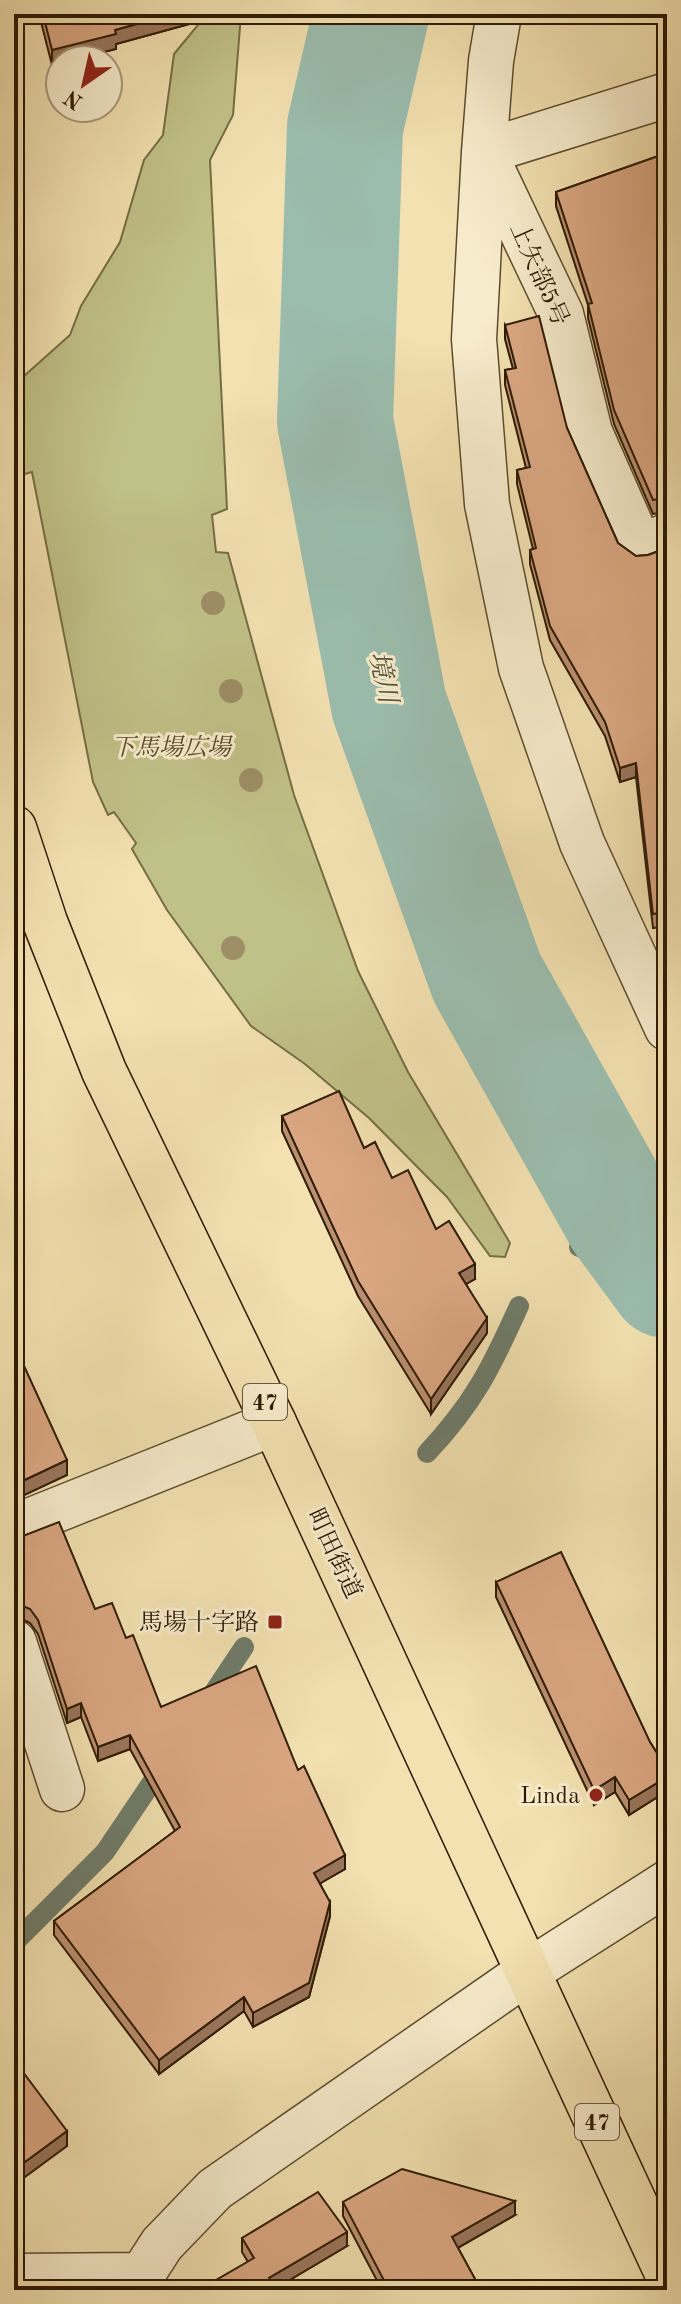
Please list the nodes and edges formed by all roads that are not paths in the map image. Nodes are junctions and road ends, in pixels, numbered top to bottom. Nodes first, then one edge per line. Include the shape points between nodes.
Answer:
1 (499, 14) edge
2 (667, 95) edge
3 (484, 152) junction
4 (667, 536) edge
5 (14, 828) edge
6 (667, 1028) edge
7 (274, 1423) junction
8 (14, 1527) edge
9 (14, 1642) edge
10 (62, 1789) dead end
11 (667, 1883) edge
12 (529, 1971) junction
13 (667, 2273) edge
14 (14, 2276) edge
15 (139, 2282) edge

1 - 3 street, 上矢部5号
2 - 3 street
3 - 4 street, 上矢部5号 via 561,314 590,432 640,546
3 - 6 street via 474,339 487,504 518,653 582,843
5 - 7 main road, 町田街道 / 47 via 104,1071
7 - 8 street
7 - 12 main road, 町田街道 / 47
9 - 10 street
11 - 12 street
12 - 13 main road, 町田街道 / 47
12 - 15 street via 215,2189 185,2216
14 - 15 street

